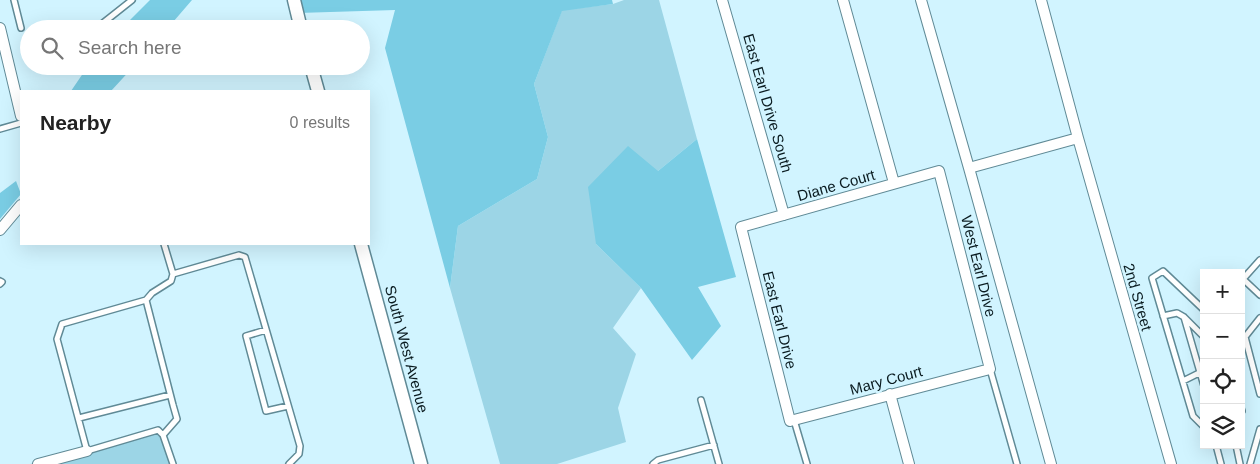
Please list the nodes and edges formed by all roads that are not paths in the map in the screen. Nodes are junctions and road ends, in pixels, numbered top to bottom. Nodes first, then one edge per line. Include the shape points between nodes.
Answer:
1 (14, 0) edge
2 (132, 0) edge
3 (294, 0) edge
4 (722, 0) edge
5 (843, 0) edge
6 (921, 0) edge
7 (1041, 0) edge
8 (107, 20) edge
9 (299, 20) edge
10 (20, 24) edge
11 (0, 28) edge
12 (4, 61) edge
13 (314, 75) edge
14 (318, 90) edge
15 (20, 113) edge
16 (20, 123) edge
17 (0, 128) edge
18 (1078, 138) junction
19 (969, 168) junction
20 (939, 171) joint
21 (894, 183) junction
22 (20, 205) edge
23 (784, 215) junction
24 (741, 227) joint
25 (0, 230) edge
26 (164, 245) edge
27 (361, 245) edge
28 (1260, 260) edge
29 (173, 274) junction
30 (1260, 294) edge
31 (146, 300) junction
32 (1200, 306) edge
33 (1164, 316) junction
34 (1184, 317) junction
35 (1260, 318) edge
36 (266, 330) junction
37 (1200, 333) edge
38 (1245, 337) edge
39 (1245, 345) edge
40 (990, 369) junction
41 (1200, 369) edge
42 (1200, 372) edge
43 (1183, 381) junction
44 (890, 394) junction
45 (1260, 394) edge
46 (170, 395) junction
47 (701, 400) dead end
48 (288, 406) junction
49 (79, 418) junction
50 (792, 420) junction
51 (1200, 423) edge
52 (1260, 429) edge
53 (163, 434) junction
54 (714, 445) junction
55 (1217, 449) edge
56 (1237, 449) edge
57 (87, 451) junction
58 (38, 464) edge
59 (172, 464) edge
60 (289, 464) edge
61 (422, 464) edge
62 (653, 464) edge
63 (719, 464) edge
64 (807, 464) edge
65 (909, 464) edge
66 (1017, 464) edge
67 (1051, 464) edge
68 (1171, 464) edge
69 (1221, 464) edge
70 (1240, 464) edge
71 (1250, 464) edge

1 - 10 lane
2 - 8 lane
3 - 9 street
4 - 23 street, East Earl Drive South
5 - 21 street
6 - 19 street
7 - 18 street, 2nd Street
11 - 12 street
12 - 15 street
13 - 14 street
16 - 17 lane
18 - 19 street
18 - 68 street, 2nd Street
19 - 67 street
20 - 21 street, Diane Court
20 - 40 street, West Earl Drive
21 - 23 street, Diane Court
22 - 25 street
23 - 24 street, Diane Court
24 - 50 street, East Earl Drive
26 - 29 lane
27 - 61 street, South West Avenue
28 - 30 lane via 1243,278
29 - 31 lane via 171,281
29 - 36 lane via 238,255 245,257
31 - 46 lane
31 - 49 lane via 62,324 57,339
32 - 33 lane via 1163,271 1152,278
33 - 34 lane via 1177,313
33 - 43 lane
34 - 37 lane
34 - 41 lane
35 - 38 lane
36 - 48 lane
36 - 48 lane via 246,336 266,411
39 - 45 lane
40 - 44 street, Mary Court
40 - 66 lane
42 - 43 lane
43 - 51 lane via 1193,416
44 - 50 street, Mary Court
44 - 65 street
46 - 49 lane
46 - 53 lane via 177,419
47 - 54 lane
48 - 60 lane via 300,446 299,454
49 - 57 lane
50 - 64 lane
52 - 71 lane
53 - 57 lane via 155,430
53 - 59 lane
54 - 62 lane
54 - 63 lane
55 - 69 lane
56 - 70 lane
57 - 58 street

